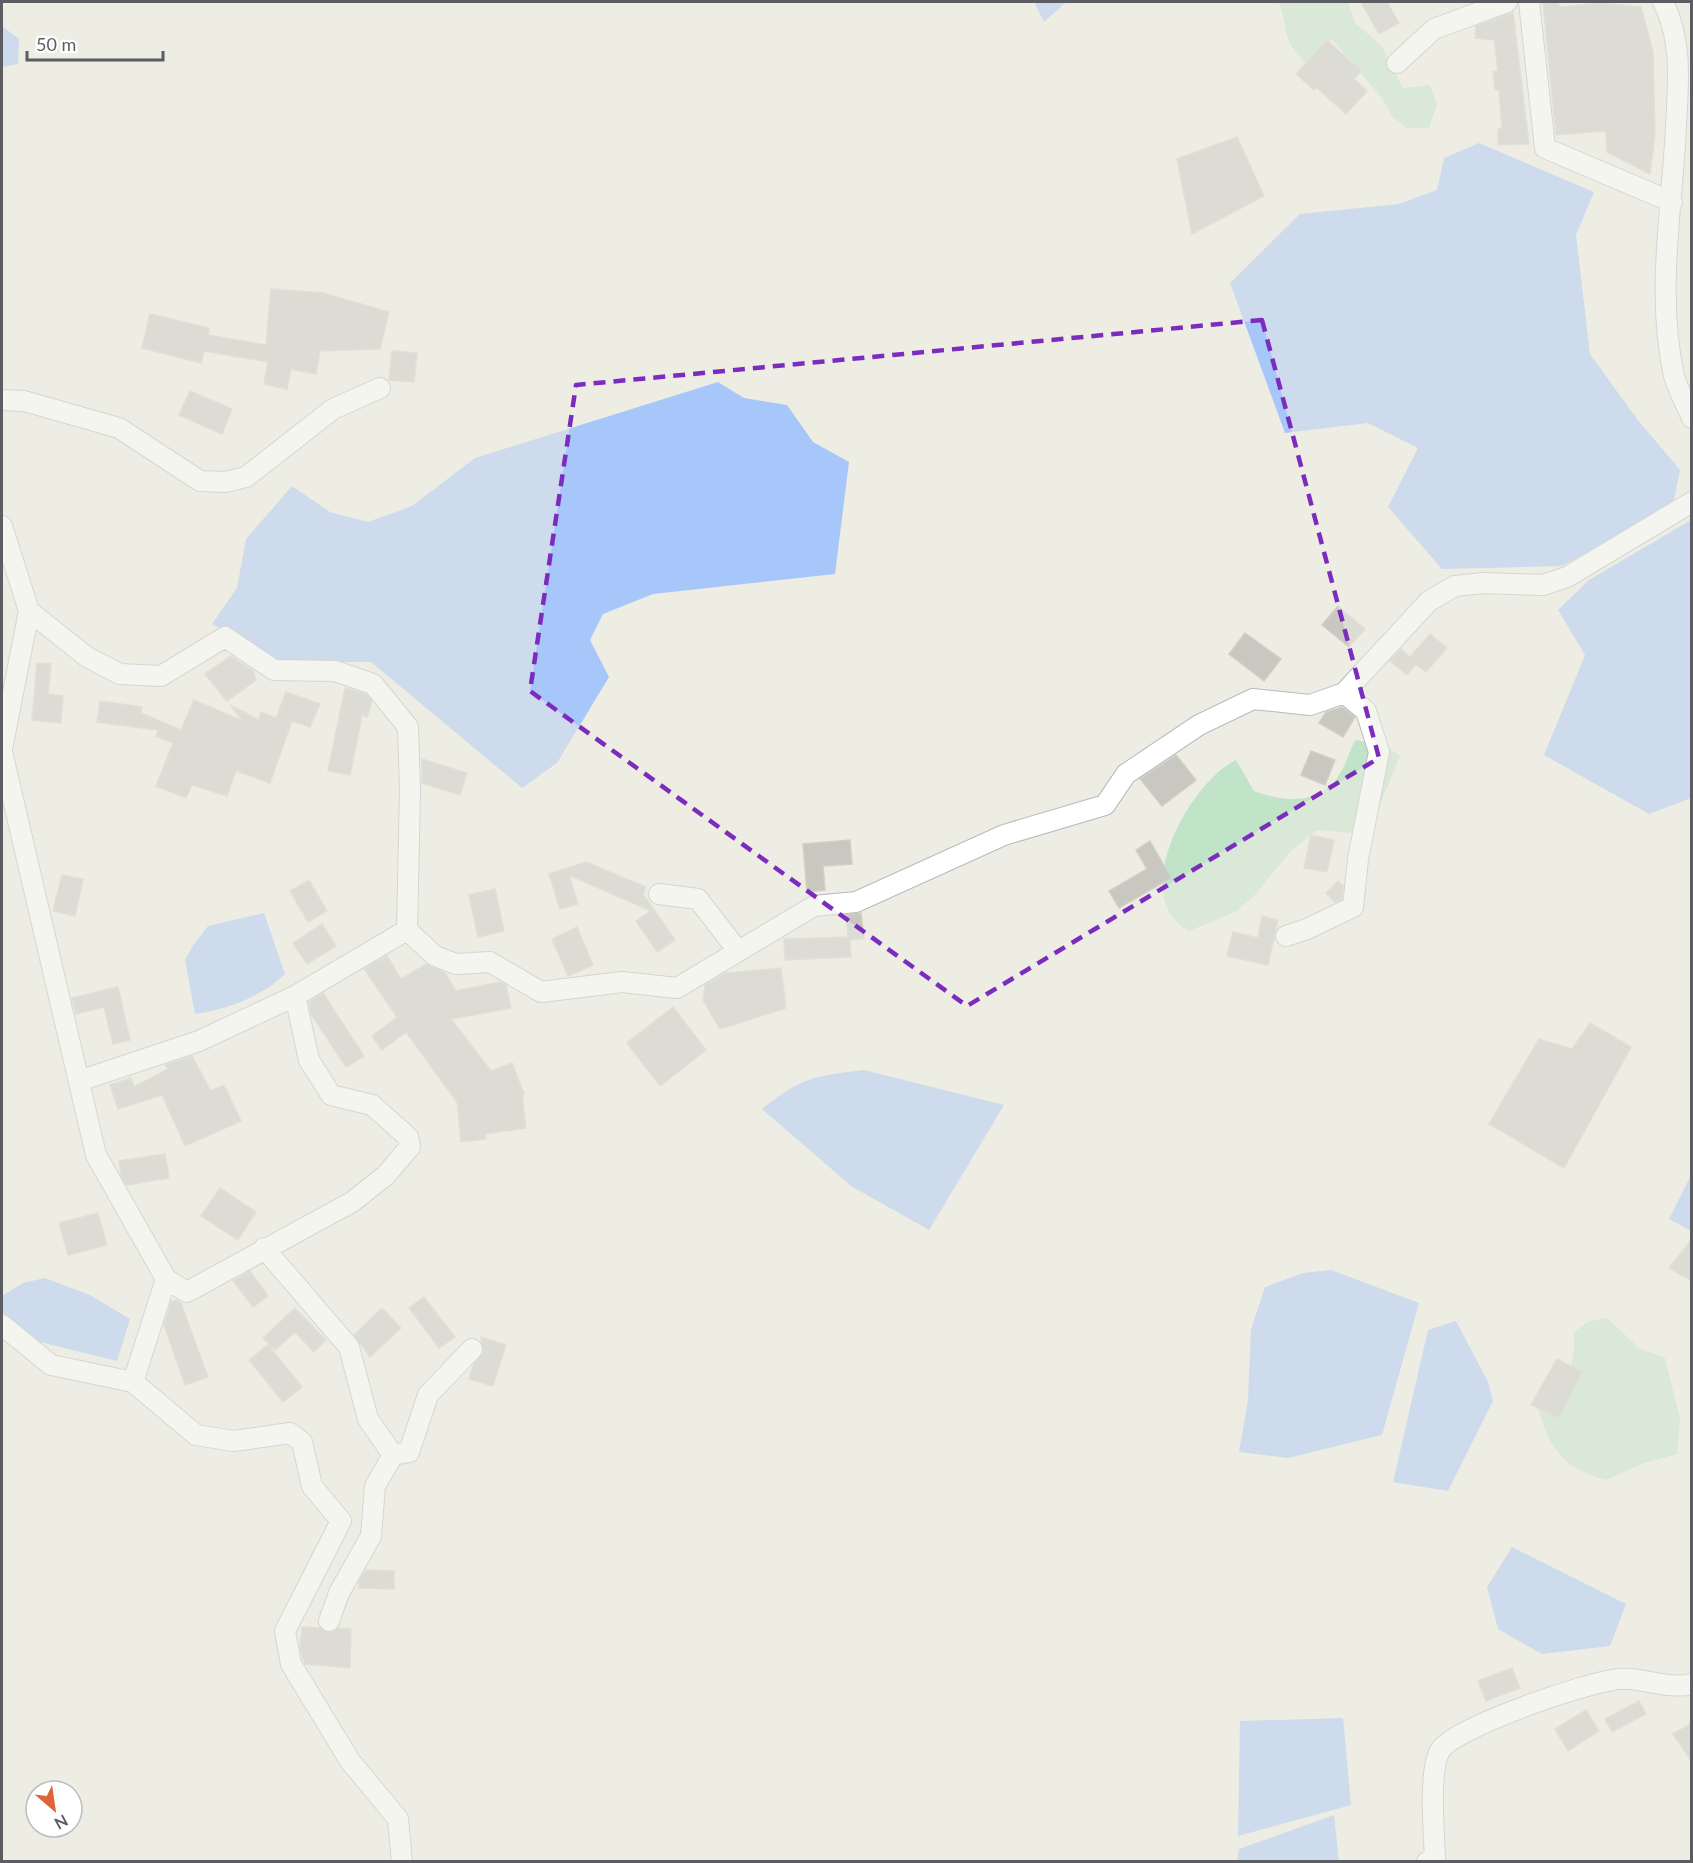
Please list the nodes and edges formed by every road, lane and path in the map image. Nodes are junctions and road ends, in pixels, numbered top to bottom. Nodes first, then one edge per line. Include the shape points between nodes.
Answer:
1 (1507, 2) edge
2 (1529, 2) edge
3 (1663, 2) edge
4 (1397, 63) dead end
5 (1672, 202) junction
6 (380, 388) dead end
7 (2, 400) edge
8 (1692, 418) edge
9 (1692, 502) edge
10 (2, 526) edge
11 (29, 611) junction
12 (1344, 693) junction
13 (2, 751) edge
14 (659, 894) dead end
15 (407, 930) junction
16 (1286, 936) dead end
17 (738, 951) junction
18 (295, 996) junction
19 (79, 1081) junction
20 (264, 1248) junction
21 (166, 1279) junction
22 (2, 1325) edge
23 (472, 1349) dead end
24 (132, 1382) junction
25 (393, 1455) junction
26 (329, 1621) dead end
27 (1692, 1684) edge
28 (402, 1862) edge
29 (1427, 1862) edge

1 - 4 street via 1434,29
2 - 5 street via 1545,148
3 - 5 street via 1674,32 1679,65
5 - 8 street via 1666,330 1675,378
6 - 7 street via 333,409 246,477 225,482 200,481 119,428 24,401
9 - 12 street via 1567,577 1543,585 1455,586 1429,601
10 - 11 street
11 - 13 street
11 - 15 street via 87,657 120,674 161,675 225,637 274,670 335,671 373,684 408,726
12 - 16 street via 1366,711 1379,752 1358,859 1353,907
12 - 17 street via 1310,705 1253,699 1198,725 1126,774 1105,805 1004,835 856,902 814,906
13 - 19 street
14 - 17 street via 698,899
15 - 17 street via 435,956 456,964 490,962 541,992 622,982 677,988
15 - 18 street
18 - 19 street via 199,1041
18 - 20 street via 309,1060 331,1095 372,1105 408,1137 410,1147 385,1176 352,1202
19 - 21 street via 96,1155
20 - 21 street via 187,1292
20 - 25 street via 349,1347 368,1419
21 - 24 street
22 - 24 street via 51,1365
23 - 25 street via 428,1395 409,1452
24 - 28 street via 196,1435 234,1442 290,1433 302,1442 312,1486 341,1521 285,1631 291,1664 350,1761 398,1819
25 - 26 street via 375,1486 371,1536 339,1593
27 - 29 street via 1620,1679 1570,1689 1462,1734 1441,1750 1435,1771 1436,1858

